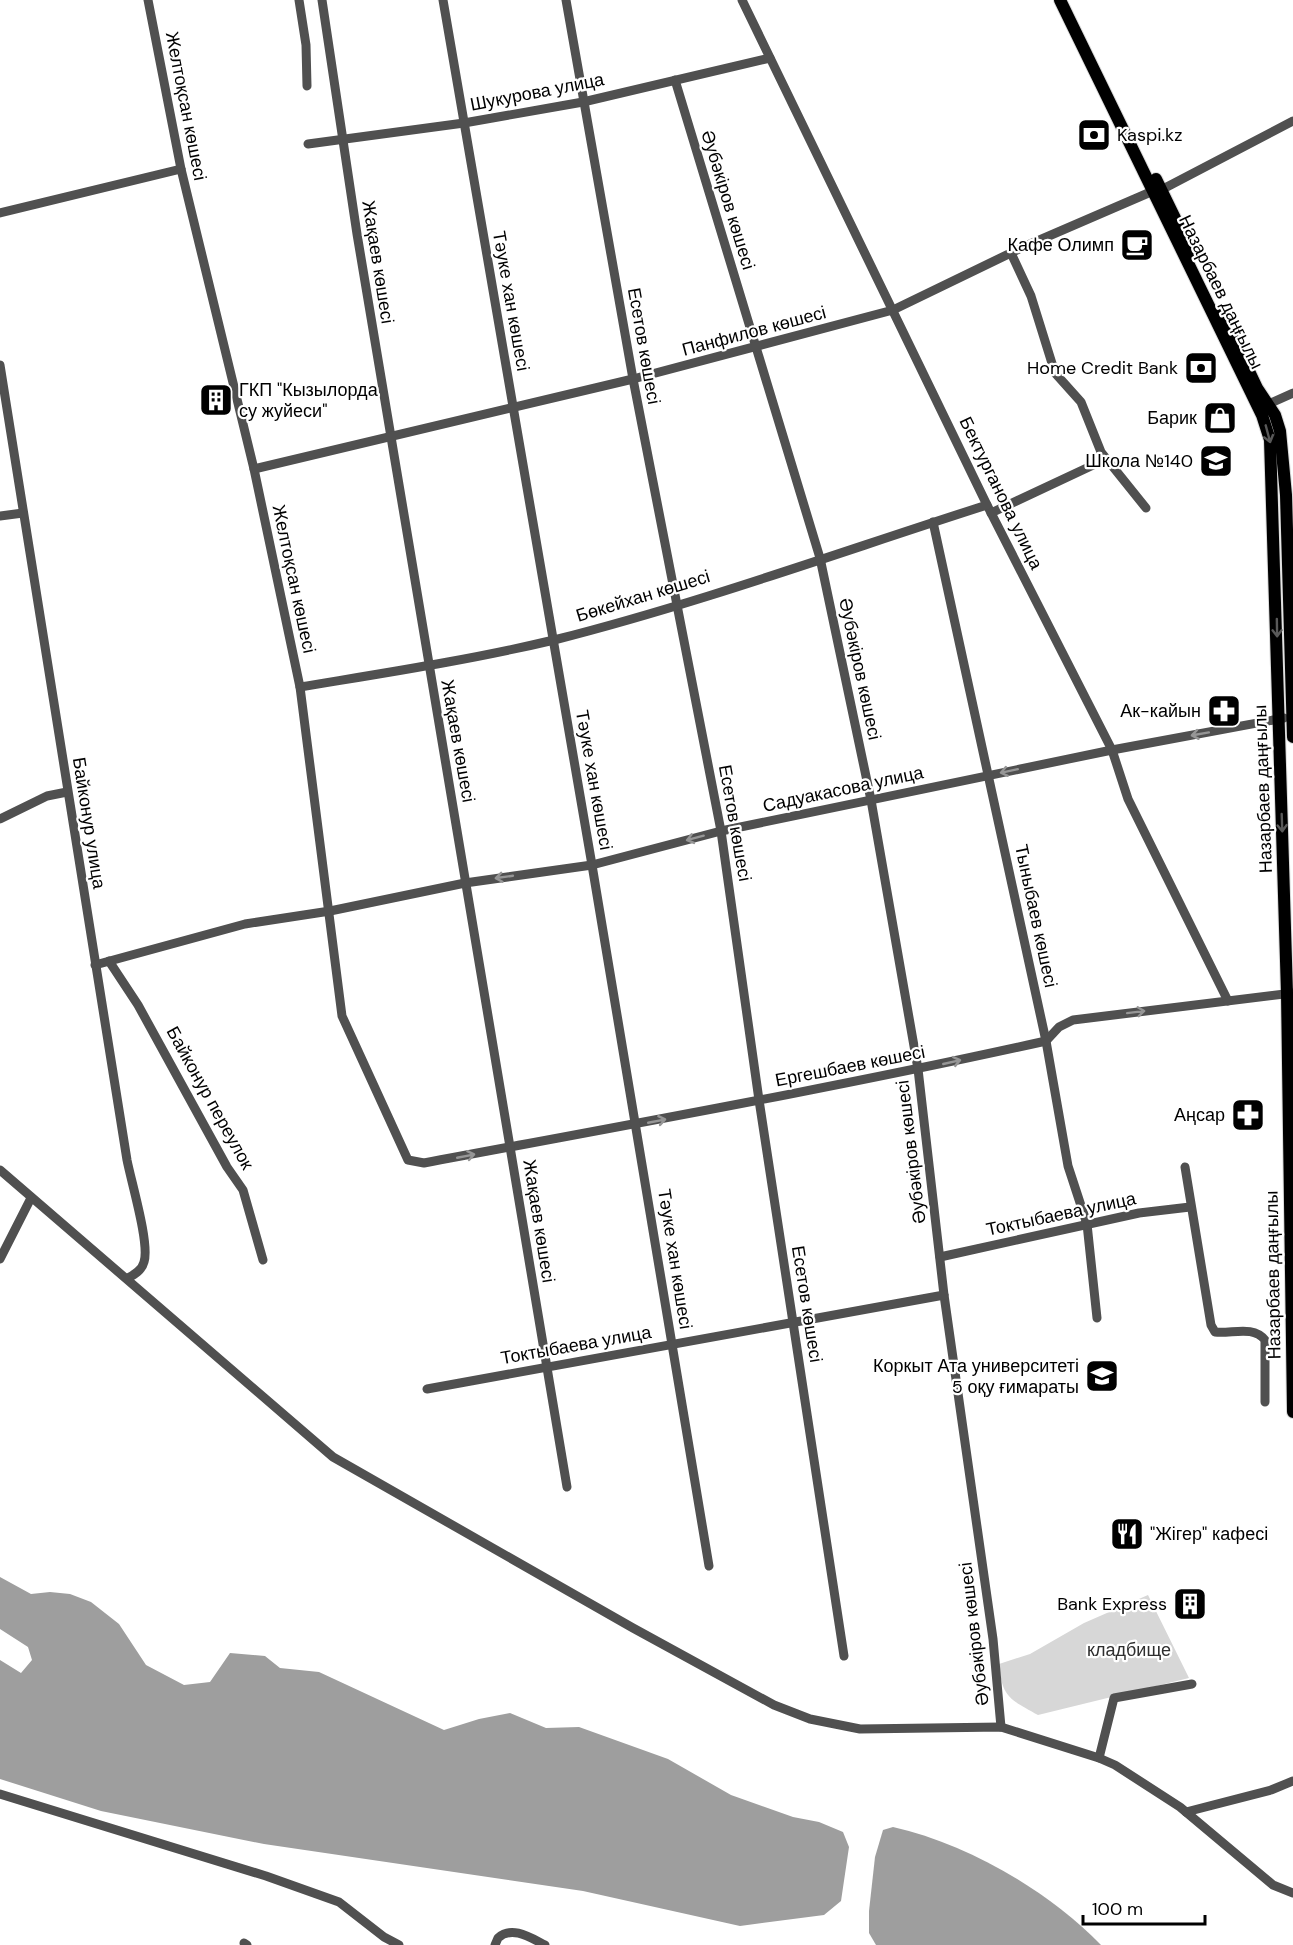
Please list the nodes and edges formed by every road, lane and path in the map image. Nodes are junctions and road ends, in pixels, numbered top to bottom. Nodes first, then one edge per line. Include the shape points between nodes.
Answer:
1 (148, 0) edge
2 (299, 0) edge
3 (322, 0) edge
4 (443, 0) edge
5 (566, 0) edge
6 (742, 0) edge
7 (1059, 0) edge
8 (1068, 0) edge
9 (770, 58) junction
10 (675, 80) junction
11 (307, 86) dead end
12 (584, 102) junction
13 (1293, 121) edge
14 (464, 123) junction
15 (342, 139) junction
16 (308, 144) dead end
17 (181, 169) junction
18 (1157, 191) junction
19 (0, 213) edge
20 (1011, 253) junction
21 (893, 310) junction
22 (755, 348) junction
23 (0, 364) edge
24 (633, 380) junction
25 (1293, 393) edge
26 (1263, 406) junction
27 (512, 409) junction
28 (391, 438) junction
29 (1106, 459) junction
30 (254, 469) junction
31 (1146, 508) dead end
32 (989, 509) junction
33 (23, 513) junction
34 (0, 516) edge
35 (933, 522) junction
36 (820, 558) junction
37 (676, 605) junction
38 (553, 640) junction
39 (429, 666) junction
40 (300, 687) junction
41 (1292, 717) edge
42 (1278, 718) junction
43 (1293, 736) edge
44 (1112, 750) junction
45 (988, 776) junction
46 (67, 792) junction
47 (871, 800) junction
48 (0, 819) edge
49 (722, 831) junction
50 (592, 865) junction
51 (465, 883) junction
52 (330, 911) junction
53 (109, 961) junction
54 (95, 965) junction
55 (1290, 993) edge
56 (1228, 1000) junction
57 (1046, 1041) junction
58 (918, 1069) junction
59 (759, 1101) junction
60 (636, 1125) junction
61 (510, 1147) junction
62 (408, 1160) joint
63 (1185, 1167) dead end
64 (0, 1170) edge
65 (31, 1198) junction
66 (1190, 1207) junction
67 (1087, 1224) junction
68 (940, 1257) junction
69 (0, 1259) edge
70 (263, 1260) dead end
71 (128, 1278) junction
72 (944, 1295) junction
73 (1097, 1318) dead end
74 (793, 1322) junction
75 (672, 1344) junction
76 (547, 1367) junction
77 (427, 1389) dead end
78 (1265, 1402) dead end
79 (1293, 1404) edge
80 (1293, 1412) edge
81 (567, 1487) dead end
82 (709, 1566) dead end
83 (844, 1656) dead end
84 (1192, 1684) dead end
85 (1001, 1727) junction
86 (1099, 1758) junction
87 (1293, 1781) edge
88 (0, 1794) edge
89 (1186, 1812) junction
90 (1293, 1893) edge
91 (382, 1941) edge
92 (399, 1945) edge
93 (495, 1945) edge
94 (545, 1945) edge

1 - 17 street, Желтоқсан көшесі
2 - 11 street
3 - 15 street, Жақаев көшесі
4 - 14 street, Тәуке хан көшесі
5 - 12 street, Есетов көшесі
6 - 9 street, Бектурганова улица
7 - 18 main road
8 - 18 main road
9 - 10 street, Шукурова улица
9 - 21 street, Бектурганова улица
10 - 12 street, Шукурова улица
10 - 22 street, Әубәкіров көшесі
12 - 14 street, Шукурова улица
12 - 24 street, Есетов көшесі
13 - 18 street, Панфилов көшесі
14 - 15 street, Шукурова улица
14 - 27 street, Тәуке хан көшесі
15 - 16 street, Шукурова улица
15 - 28 street, Жақаев көшесі
17 - 19 street
17 - 30 street, Желтоқсан көшесі
18 - 20 street, Панфилов көшесі
18 - 26 main road, Назарбаев даңғылы
20 - 21 street, Панфилов көшесі
20 - 29 street via 1031,296 1055,373 1081,402
21 - 22 street, Панфилов көшесі
21 - 32 street, Бектурганова улица
22 - 24 street, Панфилов көшесі
22 - 36 street, Әубәкіров көшесі
23 - 33 street, Байконур улица
24 - 27 street, Панфилов көшесі
24 - 37 street, Есетов көшесі
25 - 26 street
26 - 41 main road, Назарбаев даңғылы via 1280,427 1284,458
26 -> 42 main road, Назарбаев даңғылы via 1272,452
27 - 28 street, Панфилов көшесі
27 - 38 street, Тәуке хан көшесі
28 - 30 street, Панфилов көшесі
28 - 39 street, Жақаев көшесі
29 - 31 street
29 - 32 street, Бөкейхан көшесі
30 - 40 street, Желтоқсан көшесі
32 - 35 street, Бөкейхан көшесі
32 - 44 street, Бектурганова улица
33 - 34 street
33 - 46 street, Байконур улица
35 - 36 street, Бөкейхан көшесі
35 - 45 street, Тыныбаев көшесі
36 - 37 street, Бөкейхан көшесі
36 - 47 street, Әубәкіров көшесі
37 - 38 street, Бөкейхан көшесі
37 - 49 street, Есетов көшесі
38 - 39 street, Бөкейхан көшесі
38 - 50 street, Тәуке хан көшесі
39 - 40 street, Бөкейхан көшесі
39 - 51 street, Жақаев көшесі
40 - 52 street, Желтоқсан көшесі
41 - 42 street, Садуакасова улица
41 - 43 main road, Назарбаев даңғылы
42 -> 44 street, Садуакасова улица
42 -> 55 main road, Назарбаев даңғылы
44 -> 45 street, Садуакасова улица
44 - 56 street, Бектурганова улица via 1128,799
45 - 47 street, Садуакасова улица
45 - 57 street, Тыныбаев көшесі
46 - 48 street via 47,796
46 - 54 street, Байконур улица
47 - 49 street, Садуакасова улица
47 - 58 street, Әубәкіров көшесі
49 -> 50 street, Садуакасова улица
49 - 59 street, Есетов көшесі
50 -> 51 street, Садуакасова улица
50 - 60 street, Тәуке хан көшесі
51 - 52 street, Садуакасова улица
51 - 61 street, Жақаев көшесі
52 - 53 street, Садуакасова улица via 245,924
52 - 62 street, Желтоқсан көшесі via 342,1016
53 - 54 street, Садуакасова улица
53 - 70 street, Байконур переулок via 138,1005 226,1167 243,1190
54 - 71 street, Байконур улица via 126,1160 144,1241 144,1263
55 - 56 street, Ергешбаев көшесі
55 - 79 main road, Назарбаев даңғылы
57 -> 56 street, Ергешбаев көшесі via 1059,1027 1073,1020
58 -> 57 street, Ергешбаев көшесі
57 - 67 street, Тыныбаев көшесі via 1068,1166
58 - 59 street, Ергешбаев көшесі
58 - 68 street, Әубәкіров көшесі
60 -> 59 street, Ергешбаев көшесі
59 - 74 street, Есетов көшесі
60 - 61 street, Ергешбаев көшесі
60 - 75 street, Тәуке хан көшесі
62 -> 61 street, Ергешбаев көшесі via 424,1164
61 - 76 street, Жақаев көшесі
63 - 66 street
64 - 65 street
65 - 69 street
65 - 71 street
66 - 67 street, Токтыбаева улица
66 - 78 street via 1211,1325 1215,1332 1252,1331 1265,1340
67 - 68 street, Токтыбаева улица
67 - 73 street, Тыныбаев көшесі
68 - 72 street, Әубәкіров көшесі
71 - 85 street via 333,1457 774,1705 810,1719 860,1729
72 - 74 street, Токтыбаева улица
72 - 85 street, Әубәкіров көшесі via 993,1639
74 - 75 street, Токтыбаева улица
74 - 83 street, Есетов көшесі
75 - 76 street, Токтыбаева улица
75 - 82 street, Тәуке хан көшесі
76 - 77 street, Токтыбаева улица
76 - 81 street, Жақаев көшесі
79 - 80 main road, Назарбаев даңғылы
84 - 86 street via 1114,1698
85 - 86 street, Әубәкіров көшесі
86 - 89 street, Әубәкіров көшесі
87 - 89 street
88 - 91 street via 339,1902
89 - 90 street, Әубәкіров көшесі via 1273,1886
91 - 92 street
93 - 94 street via 508,1932 523,1934

